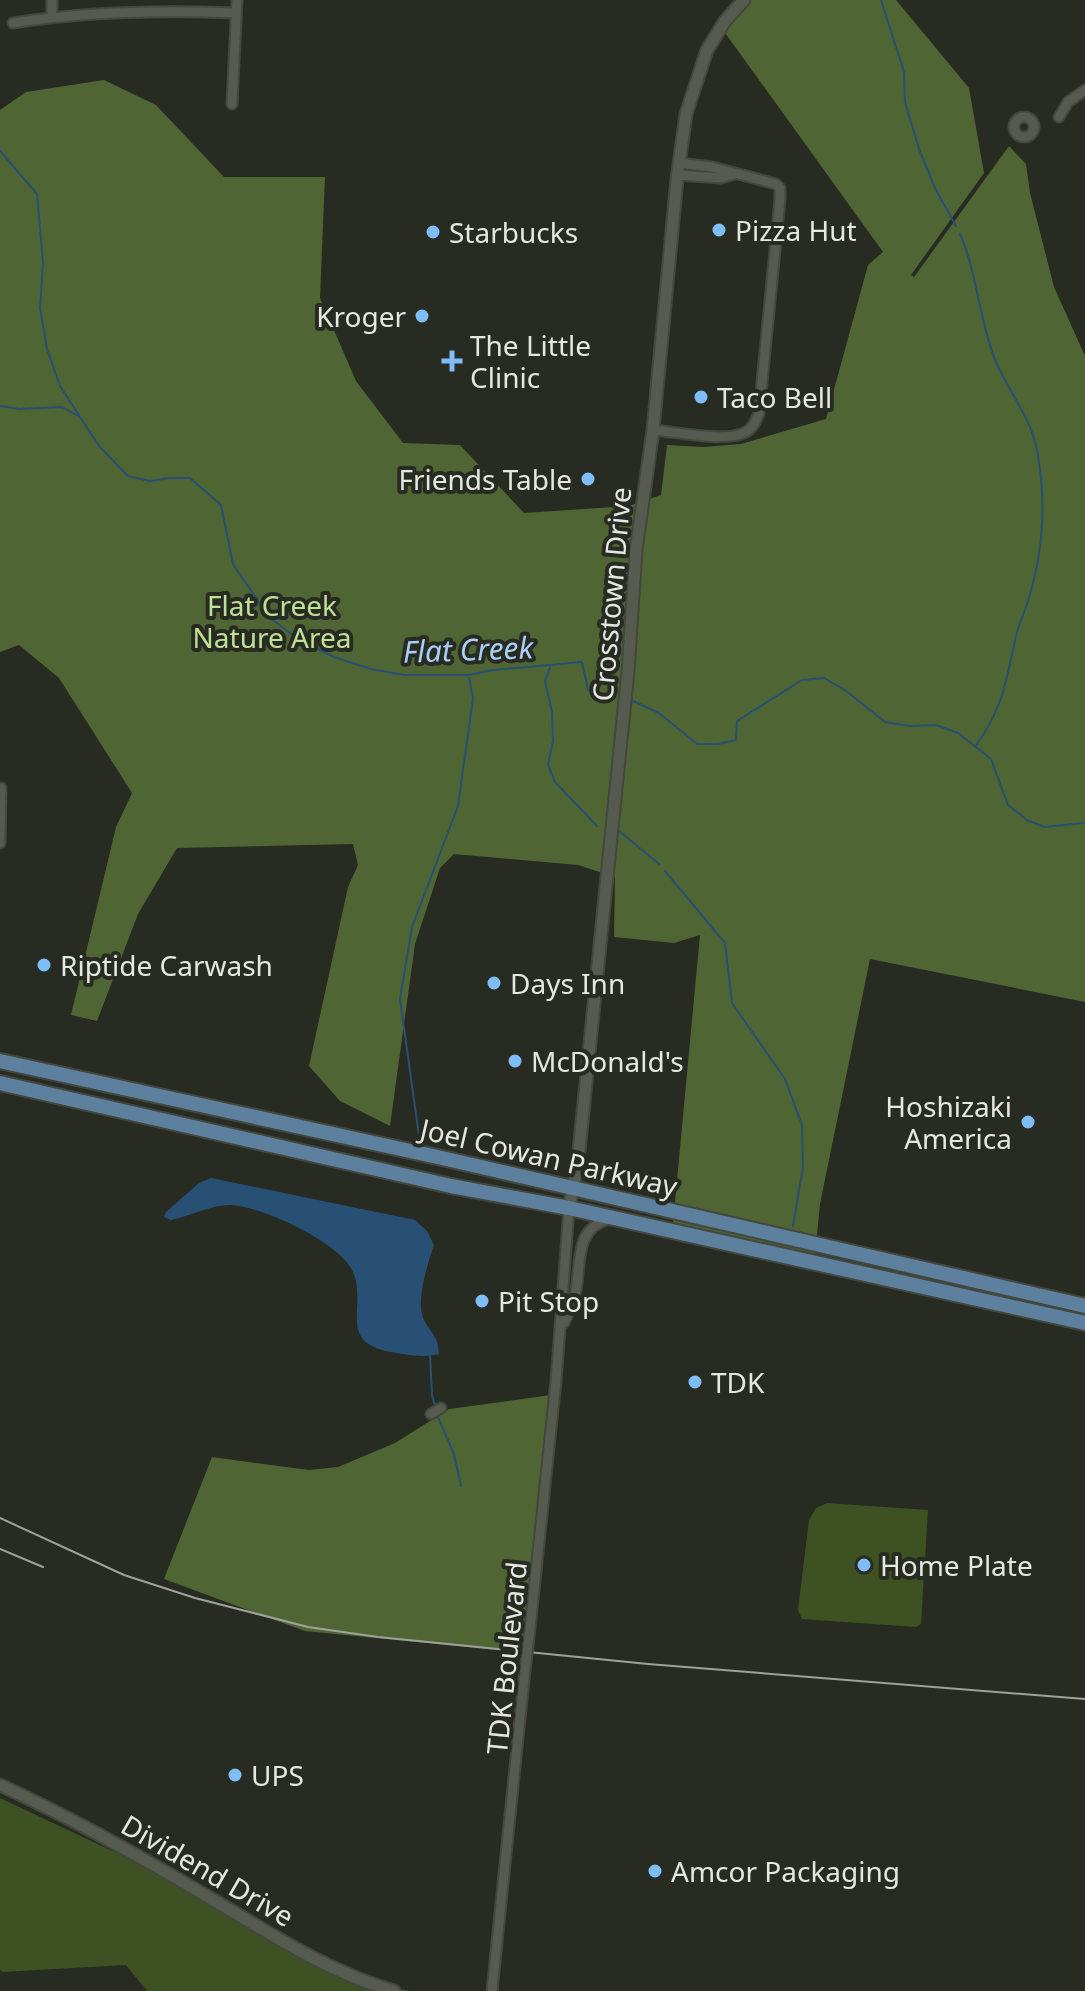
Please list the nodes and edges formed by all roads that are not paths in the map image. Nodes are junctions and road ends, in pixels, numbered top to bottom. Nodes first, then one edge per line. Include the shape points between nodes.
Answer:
1 (52, 0) edge
2 (237, 0) edge
3 (744, 0) edge
4 (236, 13) junction
5 (52, 16) junction
6 (13, 23) dead end
7 (1085, 90) edge
8 (232, 104) dead end
9 (1059, 117) dead end
10 (678, 169) junction
11 (653, 430) junction
12 (1, 788) edge
13 (0, 843) edge
14 (0, 1061) edge
15 (0, 1083) edge
16 (573, 1189) junction
17 (569, 1208) junction
18 (613, 1218) junction
19 (1085, 1306) edge
20 (1085, 1323) edge
21 (560, 1329) junction
22 (441, 1408) dead end
23 (431, 1414) dead end
24 (0, 1785) edge
25 (394, 1991) edge
26 (492, 1991) edge

1 - 5 street
2 - 4 street
3 - 10 street, Crosstown Drive via 707,50 686,114
4 - 5 street via 151,10
4 - 8 street
5 - 6 street
7 - 9 street
10 - 11 street, Crosstown Drive
10 - 11 street via 737,173 780,188 759,413 747,433 732,437
11 - 16 street, Crosstown Drive via 636,550 626,694
12 - 13 street
14 - 16 main road, Joel Cowan Parkway
15 - 17 main road, Joel Cowan Parkway
16 - 17 street, Crosstown Drive
16 - 19 main road, Joel Cowan Parkway
17 - 18 main road, Joel Cowan Parkway
17 - 21 street, TDK Boulevard
18 - 20 main road, Joel Cowan Parkway
18 - 21 street, TDK Boulevard via 589,1229 583,1239 574,1301
21 - 26 street, TDK Boulevard, bridge
22 - 23 street
24 - 25 street, Dividend Drive via 100,1835 303,1953 354,1979

